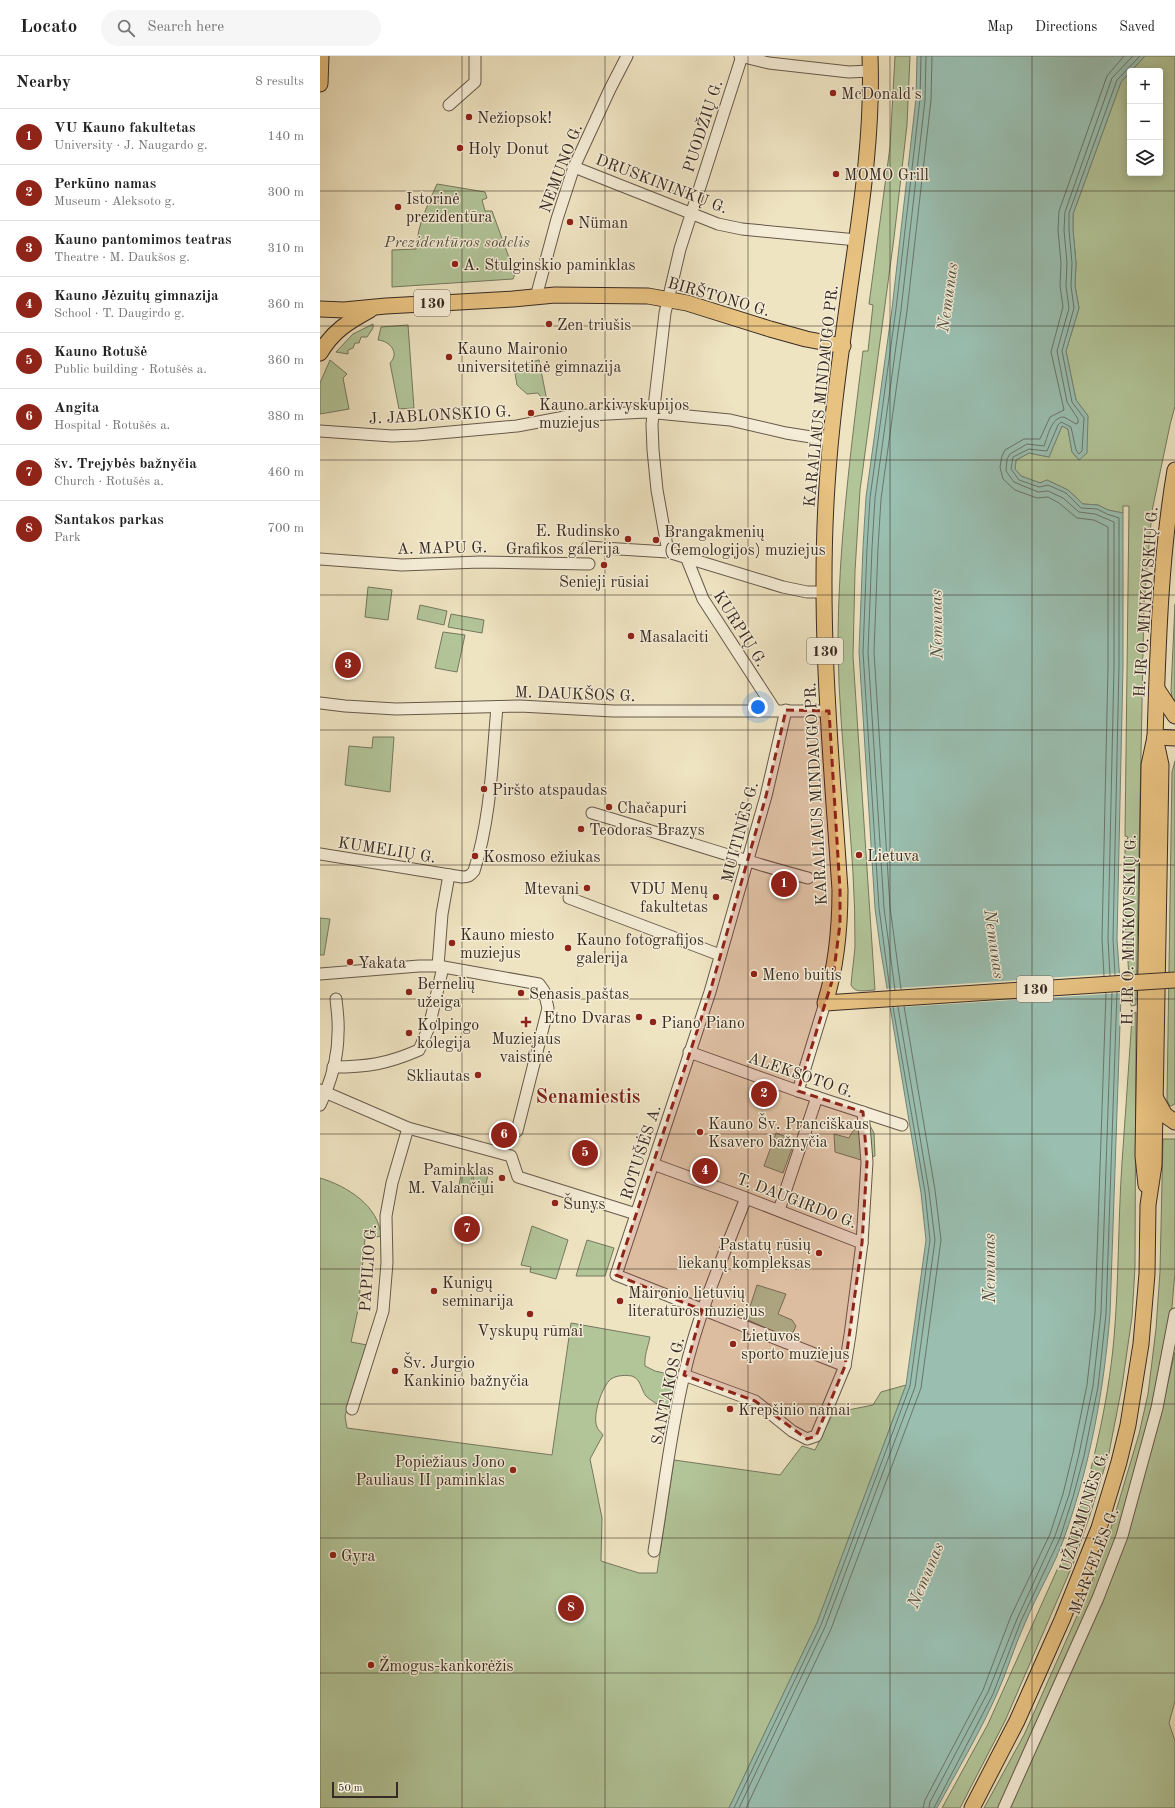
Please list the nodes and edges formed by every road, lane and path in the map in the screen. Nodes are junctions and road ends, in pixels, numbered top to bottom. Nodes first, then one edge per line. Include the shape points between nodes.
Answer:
1 (321, 56) edge
2 (475, 56) edge
3 (627, 56) edge
4 (741, 56) edge
5 (870, 56) edge
6 (870, 71) junction
7 (320, 84) edge
8 (449, 105) dead end
9 (574, 167) junction
10 (691, 214) junction
11 (857, 240) junction
12 (536, 297) junction
13 (667, 299) junction
14 (375, 307) junction
15 (320, 309) edge
16 (843, 346) junction
17 (320, 352) edge
18 (653, 413) junction
19 (320, 431) edge
20 (830, 440) junction
21 (1175, 470) edge
22 (587, 547) dead end
23 (668, 552) junction
24 (320, 559) edge
25 (687, 559) junction
26 (589, 564) dead end
27 (823, 592) junction
28 (1157, 689) junction
29 (320, 703) edge
30 (497, 707) junction
31 (781, 710) junction
32 (828, 711) junction
33 (1175, 716) edge
34 (1156, 737) junction
35 (1175, 738) edge
36 (592, 813) dead end
37 (320, 854) edge
38 (748, 862) junction
39 (450, 876) junction
40 (808, 878) dead end
41 (569, 898) dead end
42 (720, 955) junction
43 (440, 966) junction
44 (320, 974) edge
45 (1175, 980) edge
46 (336, 999) dead end
47 (825, 1003) junction
48 (689, 1052) junction
49 (332, 1067) junction
50 (323, 1091) edge
51 (798, 1091) junction
52 (817, 1097) junction
53 (1155, 1098) junction
54 (320, 1105) edge
55 (863, 1112) junction
56 (1175, 1124) edge
57 (902, 1125) dead end
58 (1149, 1125) junction
59 (408, 1128) junction
60 (517, 1131) dead end
61 (653, 1164) junction
62 (746, 1198) junction
63 (778, 1210) junction
64 (636, 1214) junction
65 (862, 1243) junction
66 (702, 1310) junction
67 (1175, 1314) edge
68 (845, 1366) junction
69 (684, 1375) junction
70 (352, 1409) dead end
71 (654, 1551) dead end
72 (972, 1808) edge
73 (1004, 1808) edge

1 - 7 main road
2 - 8 street via 475,82
3 - 9 street, NEMUNO G.
4 - 6 street via 770,63 848,72
4 - 10 street, PUODŽIŲ G.
5 - 6 main road, KARALIAUS MINDAUGO PR.
6 - 11 main road, KARALIAUS MINDAUGO PR. via 870,127
9 - 10 street, DRUSKININKŲ G.
9 - 12 street, NEMUNO G.
10 - 11 street, DRUSKININKŲ G. via 718,224 742,228
10 - 13 street, PUODŽIŲ G.
11 - 16 main road, KARALIAUS MINDAUGO PR.
12 - 13 main road, BIRŠTONO G. / 130 via 611,295
12 - 14 main road, 130
13 - 16 main road, BIRŠTONO G. / 130 via 799,337
13 - 18 street
14 - 15 main road, 130
14 - 17 main road via 336,331
16 - 20 main road, KARALIAUS MINDAUGO PR. / 130
18 - 19 street, J. JABLONSKIO G. via 562,418 491,429 411,435
18 - 20 street, J. JABLONSKIO G. via 730,420
18 - 23 street via 652,450
20 - 27 main road, KARALIAUS MINDAUGO PR. / 130
21 - 28 main road, H. IR O. MINKOVSKIŲ G. via 1163,556
22 - 23 street
23 - 25 street
24 - 26 street, A. MAPU G. via 402,565 480,562
25 - 27 street via 789,588
25 - 31 street, KURPIŲ G. via 703,599
27 - 32 main road, KARALIAUS MINDAUGO PR. / 130
28 - 33 main road
28 - 34 main road, H. IR O. MINKOVSKIŲ G.
29 - 30 street, M. DAUKŠOS G. via 396,709
30 - 31 street, M. DAUKŠOS G. via 613,711
30 - 39 street, KUMELIŲ G. via 482,846 471,875
31 - 32 street, M. DAUKŠOS G.
31 - 38 street, MUITINĖS G.
32 - 47 main road, KARALIAUS MINDAUGO PR. / 130 via 840,924 833,978
34 - 35 main road
34 - 53 main road, H. IR O. MINKOVSKIŲ G. via 1161,765
34 - 58 main road, H. IR O. MINKOVSKIŲ G. via 1149,764
36 - 38 street
37 - 39 street, KUMELIŲ G.
38 - 40 street
38 - 42 street, MUITINĖS G.
39 - 43 street via 442,914
41 - 42 street
42 - 48 street, MUITINĖS G.
43 - 44 street
43 - 49 street via 429,1027 419,1050 379,1065
43 - 60 street via 539,984 544,991 548,1008
45 - 47 main road, 130, bridge
46 - 49 street via 338,1034
47 - 51 street, KARALIAUS MINDAUGO PR.
48 - 51 street, ALEKSOTO G.
48 - 61 street, ROTUŠĖS A.
49 - 50 street
50 - 54 street
50 - 59 street
51 - 52 street, ALEKSOTO G.
52 - 55 street, ALEKSOTO G.
52 - 63 street
53 - 56 main road via 1165,1115
53 - 58 main road, H. IR O. MINKOVSKIŲ G.
55 - 57 street, ALEKSOTO G.
55 - 65 street via 866,1162
56 - 58 main road
58 - 72 main road, UŽNEMUNĖS G. via 1154,1164 1148,1204 1142,1344 1119,1462 1099,1528 1065,1614 1017,1721
59 - 64 street, ROTUŠĖS A. via 511,1156 518,1177
59 - 70 street, PAPILIO G. via 392,1183 386,1216 387,1263 383,1311
61 - 62 street, T. DAUGIRDO G.
61 - 64 street, ROTUŠĖS A.
62 - 63 street, T. DAUGIRDO G.
62 - 66 street, SANTAKOS G.
63 - 65 street, T. DAUGIRDO G.
64 - 66 street via 616,1275
65 - 68 street
66 - 68 street
66 - 69 street, SANTAKOS G.
67 - 73 street, MARVELĖS G. via 1158,1408 1122,1536 1098,1598
68 - 69 street via 816,1436 807,1439 755,1401
69 - 71 street, SANTAKOS G.

